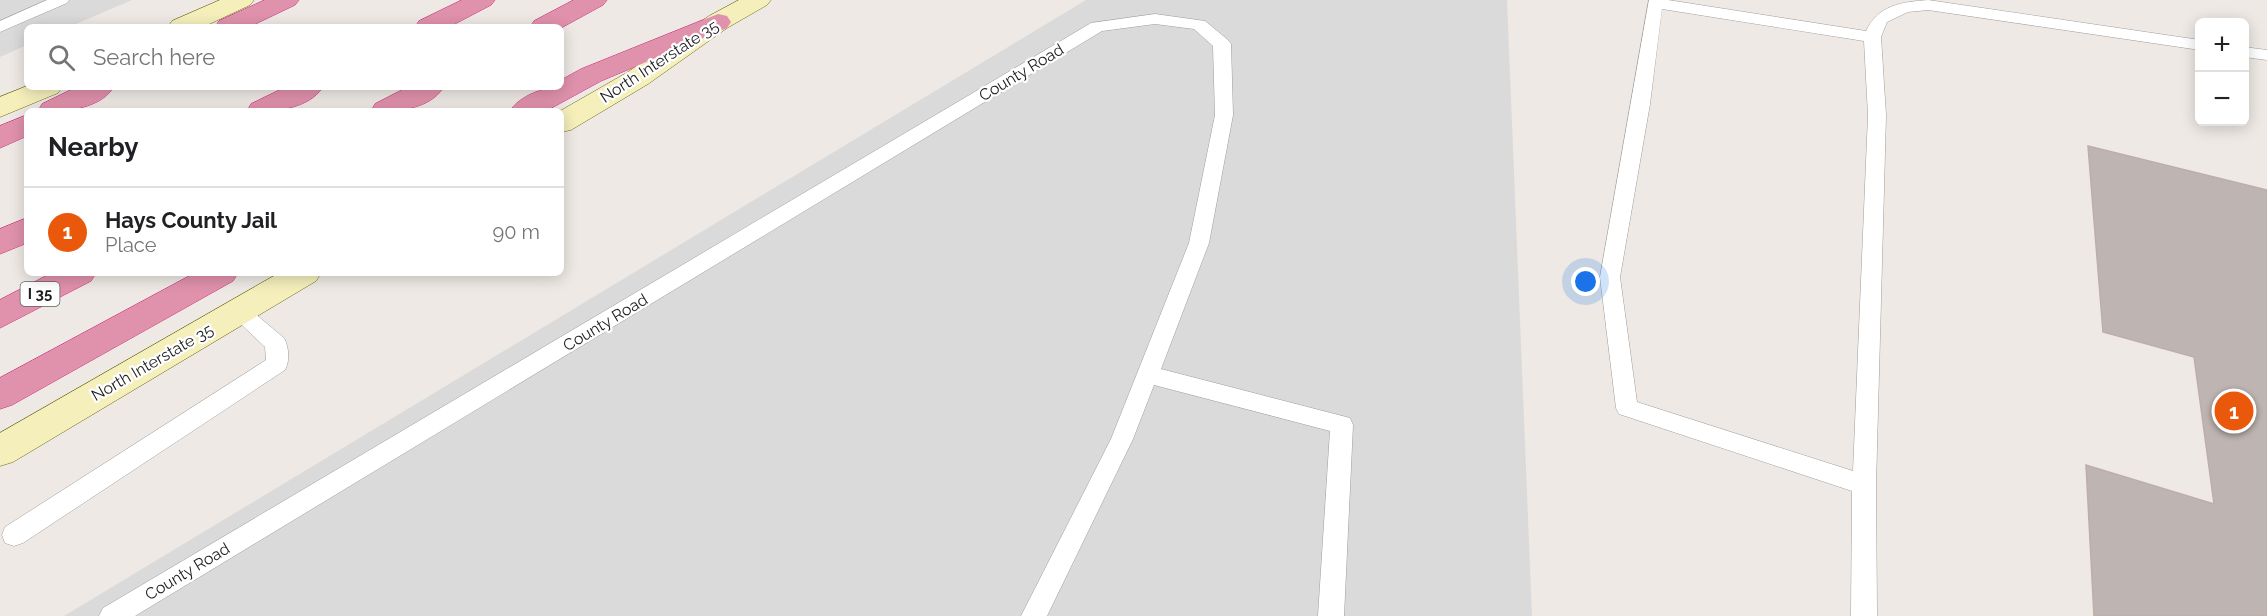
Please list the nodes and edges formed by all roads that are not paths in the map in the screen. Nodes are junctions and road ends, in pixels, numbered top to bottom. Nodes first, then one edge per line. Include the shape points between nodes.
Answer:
1 (61, 0) edge
2 (241, 0) edge
3 (286, 0) edge
4 (482, 0) edge
5 (594, 0) edge
6 (758, 0) edge
7 (717, 22) junction
8 (188, 24) edge
9 (234, 24) edge
10 (434, 24) edge
11 (549, 24) edge
12 (0, 27) edge
13 (1872, 37) junction
14 (2195, 44) edge
15 (2249, 53) edge
16 (2267, 55) edge
17 (41, 90) edge
18 (94, 90) edge
19 (303, 90) edge
20 (424, 90) edge
21 (563, 90) edge
22 (564, 90) edge
23 (0, 108) edge
24 (58, 108) edge
25 (267, 108) edge
26 (391, 108) edge
27 (530, 108) edge
28 (564, 121) edge
29 (24, 126) edge
30 (0, 138) edge
31 (24, 231) edge
32 (0, 243) edge
33 (74, 276) edge
34 (217, 276) edge
35 (300, 276) edge
36 (239, 312) junction
37 (0, 315) edge
38 (1147, 374) junction
39 (0, 395) edge
40 (0, 451) edge
41 (1864, 485) junction
42 (14, 535) dead end
43 (112, 616) edge
44 (1034, 616) edge
45 (1330, 616) edge
46 (1863, 616) edge

1 - 12 lane
2 - 8 main road
3 - 9 highway
4 - 10 highway
5 - 11 highway
6 - 7 main road, North Interstate 35
7 - 22 highway
7 - 28 main road, North Interstate 35 via 638,78
13 - 14 lane via 1880,19 1904,7 1928,5
13 - 41 lane via 1877,115
13 - 41 lane via 1655,3 1610,277 1627,408
15 - 16 lane
17 - 23 main road
18 - 24 highway
19 - 25 highway
20 - 26 highway
21 - 27 highway
29 - 30 highway
31 - 32 highway
33 - 37 highway, I 35
34 - 39 highway
35 - 36 main road, North Interstate 35
36 - 40 main road, North Interstate 35
36 - 42 lane via 276,344 277,364
38 - 43 lane, County Road via 1199,243 1224,115 1222,44 1199,25 1155,19 1097,27
38 - 44 lane via 1122,439
38 - 45 lane via 1342,425
41 - 46 lane

